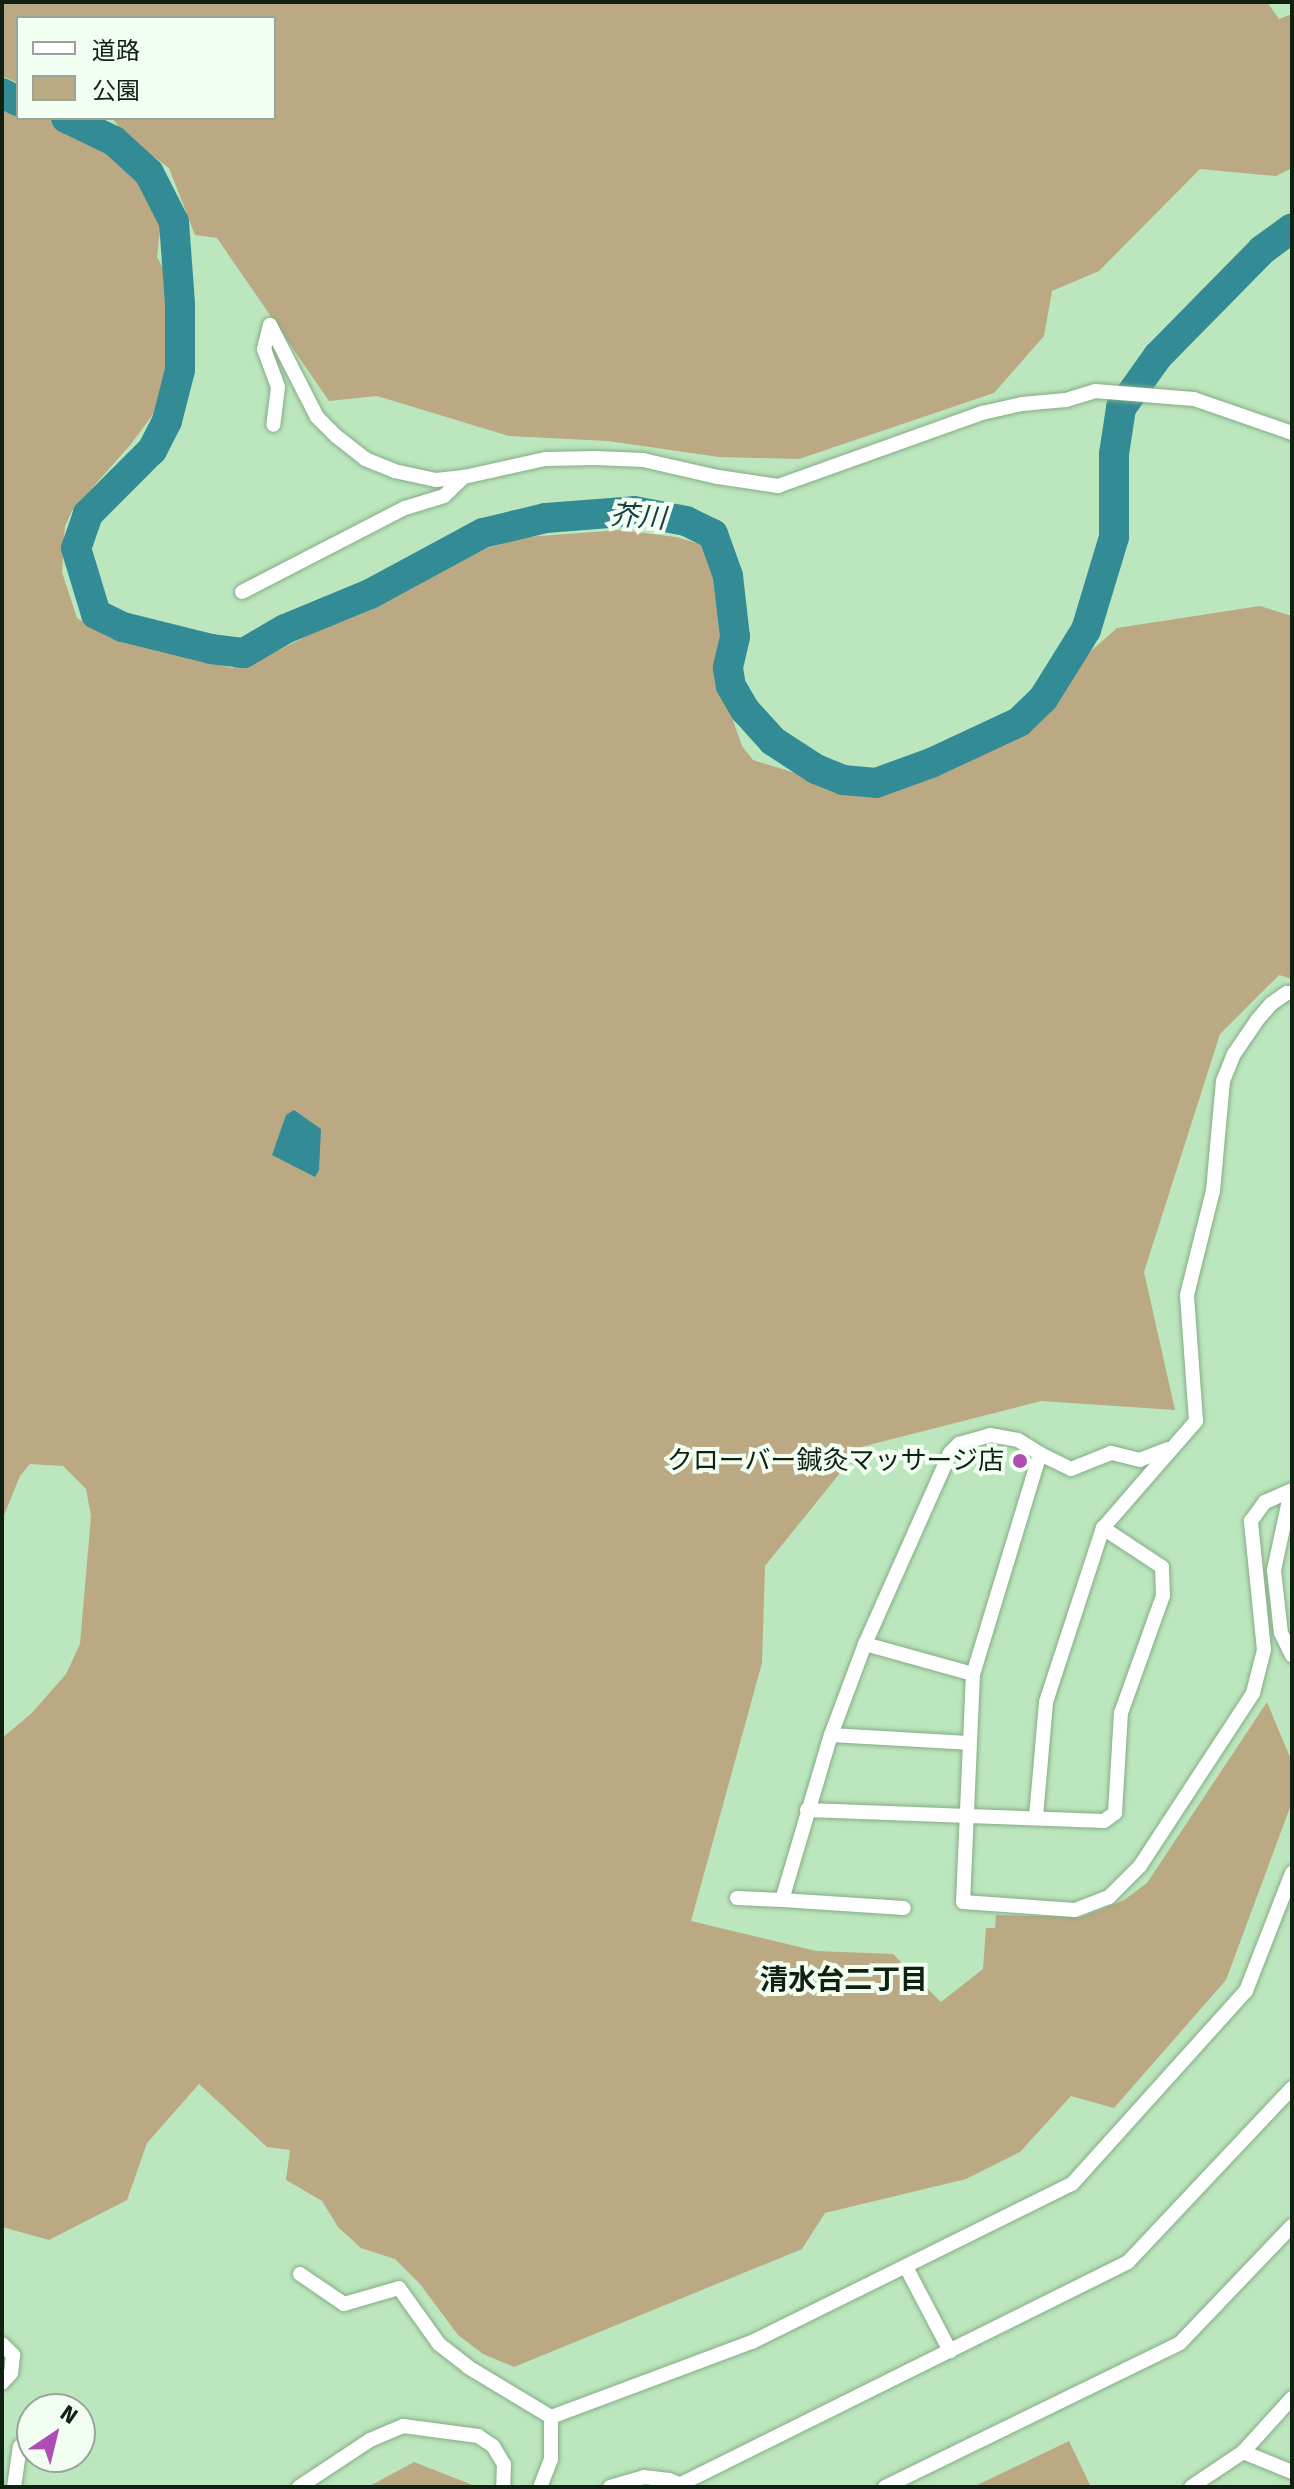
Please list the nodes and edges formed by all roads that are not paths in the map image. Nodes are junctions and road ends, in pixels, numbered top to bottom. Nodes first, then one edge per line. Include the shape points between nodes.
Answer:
1 (273, 425) dead end
2 (1292, 433) edge
3 (464, 477) junction
4 (242, 592) dead end
5 (1292, 993) edge
6 (1169, 1449) junction
7 (1040, 1454) junction
8 (1291, 1491) edge
9 (1103, 1528) junction
10 (865, 1644) junction
11 (1292, 1656) edge
12 (973, 1674) junction
13 (831, 1735) junction
14 (968, 1743) junction
15 (807, 1810) junction
16 (1036, 1817) junction
17 (964, 1818) junction
18 (1292, 1873) edge
19 (737, 1898) dead end
20 (782, 1900) junction
21 (904, 1908) dead end
22 (1292, 2088) edge
23 (1292, 2226) edge
24 (907, 2269) junction
25 (300, 2274) dead end
26 (2, 2344) edge
27 (950, 2351) junction
28 (2, 2383) edge
29 (1292, 2398) edge
30 (551, 2417) junction
31 (1243, 2452) junction
32 (1292, 2472) edge
33 (684, 2486) edge
34 (299, 2487) edge
35 (503, 2487) edge
36 (540, 2487) edge
37 (610, 2487) edge
38 (885, 2487) edge
39 (1191, 2487) edge

1 - 3 street via 278,387 264,349 270,325 317,417 365,459 436,480
2 - 3 street via 1194,399 1106,392 982,413 778,486 643,460 595,458 545,459
3 - 4 street via 444,496 405,508
5 - 6 street via 1271,1004 1258,1019 1223,1081 1213,1191 1187,1295 1196,1421
6 - 7 street via 1140,1460 1111,1453 1071,1469
6 - 9 street
7 - 10 street via 1018,1440 990,1435 959,1444 950,1453
7 - 12 street
8 - 11 street via 1274,1570 1281,1633
8 - 17 street via 1265,1502 1251,1521 1264,1650 1253,1693 1169,1826 1109,1897 1075,1910 963,1902
9 - 16 street via 1046,1702
9 - 16 street via 1162,1567 1163,1596 1121,1713 1115,1813 1104,1821
10 - 12 street
10 - 13 street
12 - 14 street
13 - 14 street
13 - 15 street
14 - 17 street
15 - 17 street
15 - 20 street
16 - 17 street
18 - 24 street via 1246,1991 1097,2162 1072,2184
19 - 20 street
20 - 21 street
22 - 27 street via 1128,2262
23 - 38 street via 1180,2343
24 - 27 street
24 - 30 street via 752,2342
25 - 30 street via 344,2304 399,2288 439,2344
26 - 28 street via 13,2355 11,2373
27 - 33 street
29 - 31 street
30 - 36 street via 551,2459
31 - 32 street
31 - 39 street
33 - 37 street via 644,2477
34 - 35 street via 370,2440 403,2426 478,2436 493,2446 504,2464

